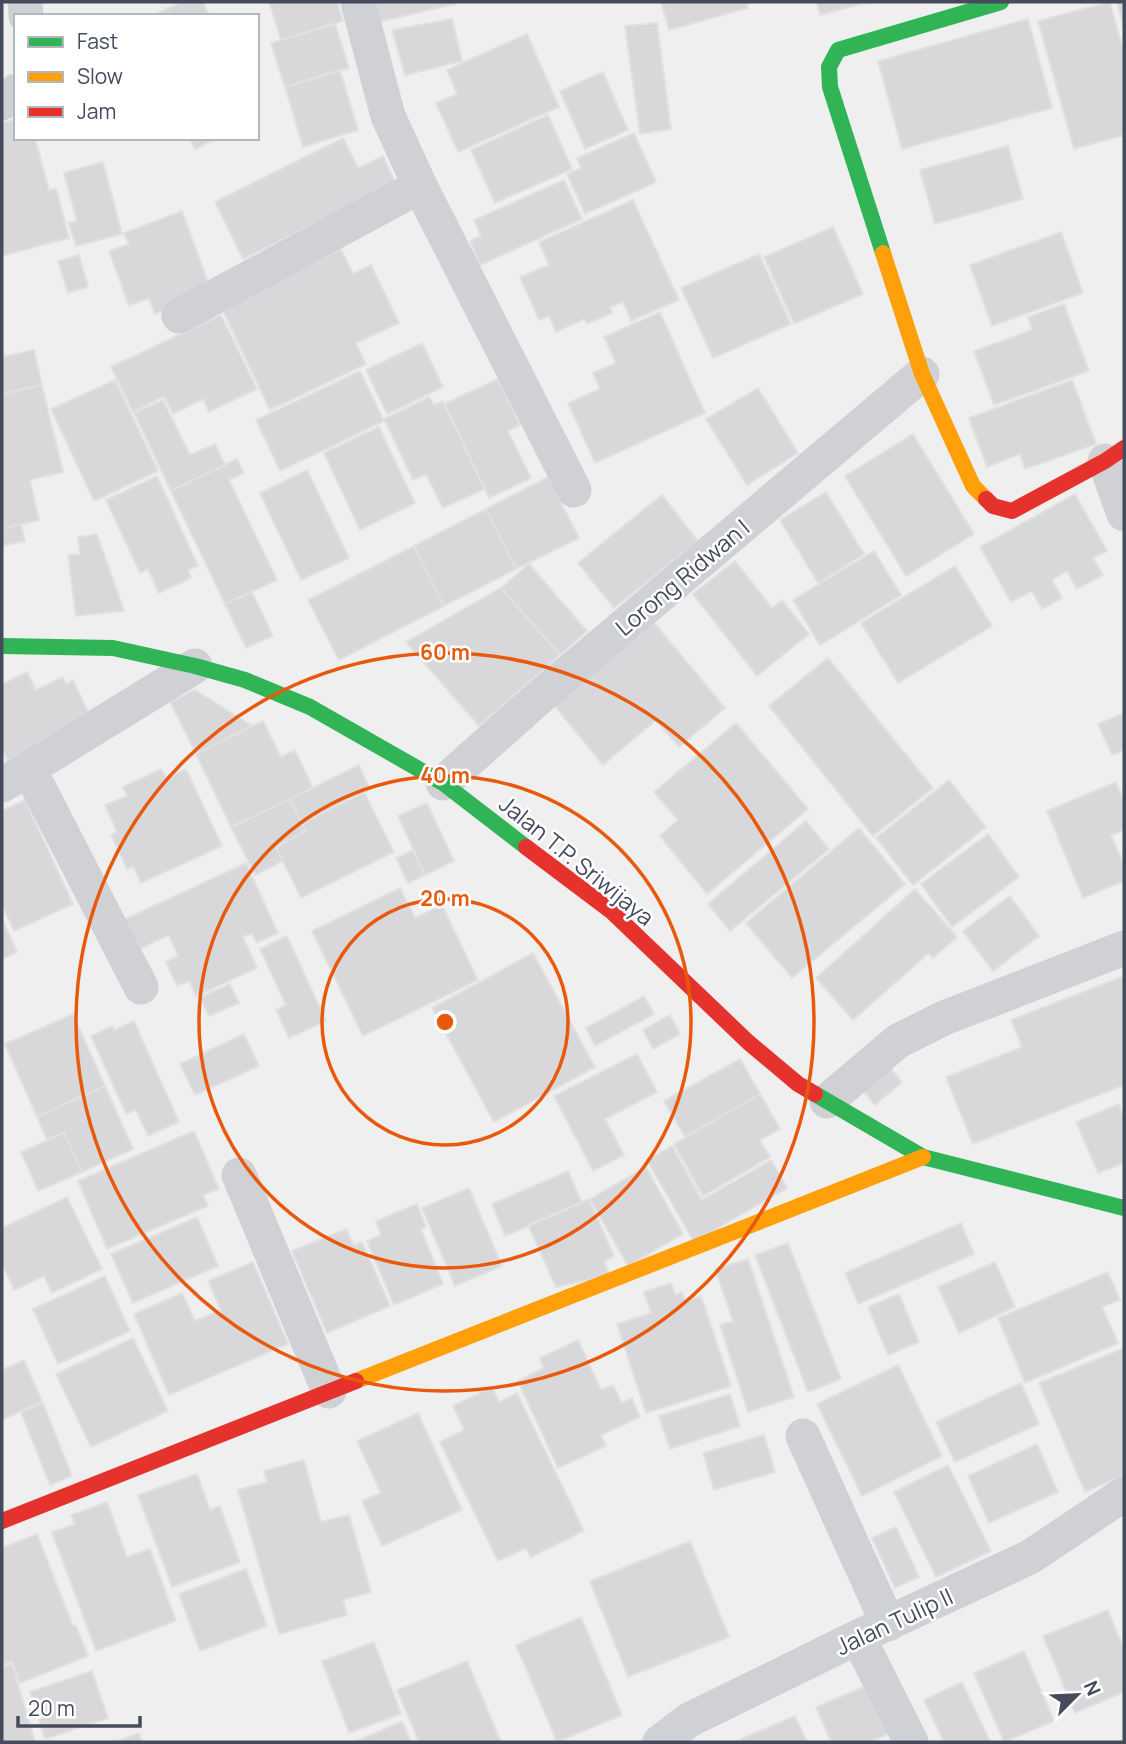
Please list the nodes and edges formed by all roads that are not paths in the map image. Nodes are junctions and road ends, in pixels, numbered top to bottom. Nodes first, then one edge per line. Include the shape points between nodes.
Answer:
1 (358, 2) edge
2 (1001, 2) edge
3 (420, 186) junction
4 (179, 316) dead end
5 (922, 374) junction
6 (1115, 454) edge
7 (574, 490) dead end
8 (1124, 514) edge
9 (2, 646) edge
10 (195, 666) junction
11 (15, 777) edge
12 (443, 783) junction
13 (1124, 948) edge
14 (141, 987) dead end
15 (827, 1101) junction
16 (923, 1157) junction
17 (239, 1175) dead end
18 (1124, 1209) edge
19 (329, 1391) junction
20 (803, 1436) dead end
21 (1124, 1494) edge
22 (2, 1521) edge
23 (873, 1630) junction
24 (695, 1731) edge
25 (660, 1742) edge
26 (911, 1742) edge

1 - 3 street via 388,116
2 - 5 street via 838,50 829,66 830,87
3 - 4 street
3 - 7 street
5 - 6 street via 973,486 993,506 1012,511
5 - 12 street, Lorong Ridwan I
6 - 8 street
9 - 10 street, Jalan T.P. Sriwijaya via 113,648
10 - 11 street
10 - 12 street, Jalan T.P. Sriwijaya via 245,680 310,707
11 - 14 street
12 - 15 street, Jalan T.P. Sriwijaya via 611,911 748,1042 798,1084
13 - 15 street via 944,1018 898,1041
15 - 16 street, Jalan T.P. Sriwijaya
16 - 18 street, Jalan T.P. Sriwijaya
16 - 19 street
17 - 19 street
19 - 22 street
20 - 23 street
21 - 23 street, Jalan Tulip II via 1030,1557
23 - 24 street, Jalan Tulip II
23 - 26 street
24 - 25 street, Jalan Tulip II

